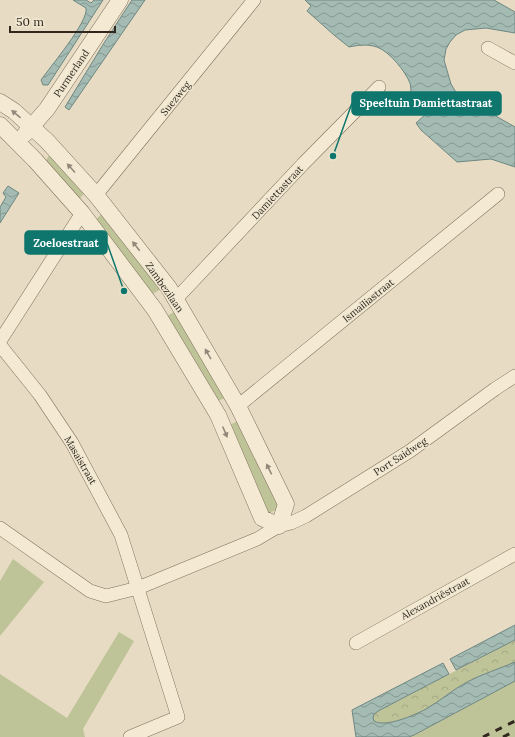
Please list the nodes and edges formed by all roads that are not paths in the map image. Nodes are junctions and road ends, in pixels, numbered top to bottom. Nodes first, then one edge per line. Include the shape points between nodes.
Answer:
1 (120, 0) edge
2 (254, 0) edge
3 (488, 48) dead end
4 (515, 63) edge
5 (379, 87) dead end
6 (0, 102) edge
7 (0, 125) edge
8 (31, 127) junction
9 (18, 142) junction
10 (498, 194) dead end
11 (96, 195) junction
12 (82, 213) junction
13 (176, 299) junction
14 (155, 310) junction
15 (0, 342) edge
16 (0, 345) edge
17 (515, 376) edge
18 (238, 406) junction
19 (218, 415) junction
20 (278, 526) junction
21 (0, 528) edge
22 (515, 554) edge
23 (138, 588) junction
24 (356, 643) dead end
25 (130, 737) edge

1 - 8 street, Purmerland via 47,109
2 - 11 street, Suezweg
3 - 4 street
5 - 13 street, Damiettastraat
8 -> 6 street, Zambezilaan
7 - 9 street
8 - 9 street, Purmerland
11 -> 8 street, Zambezilaan
9 - 12 street
10 - 18 street, Ismailiastraat
11 - 12 street
13 -> 11 street, Zambezilaan
12 - 14 street
12 - 15 street
13 - 14 street
18 -> 13 street, Zambezilaan
14 - 19 street
16 - 23 street, Masaistraat via 40,396 72,443 121,535
17 - 20 street, Port Saidweg via 410,451 306,516
18 - 19 street
20 -> 18 street, Zambezilaan via 286,504
19 -> 20 street via 262,518
20 - 23 street via 257,539
21 - 23 street via 90,591 106,596
22 - 24 street, Alexandriëstraat
23 - 25 street, Masaistraat via 178,717

